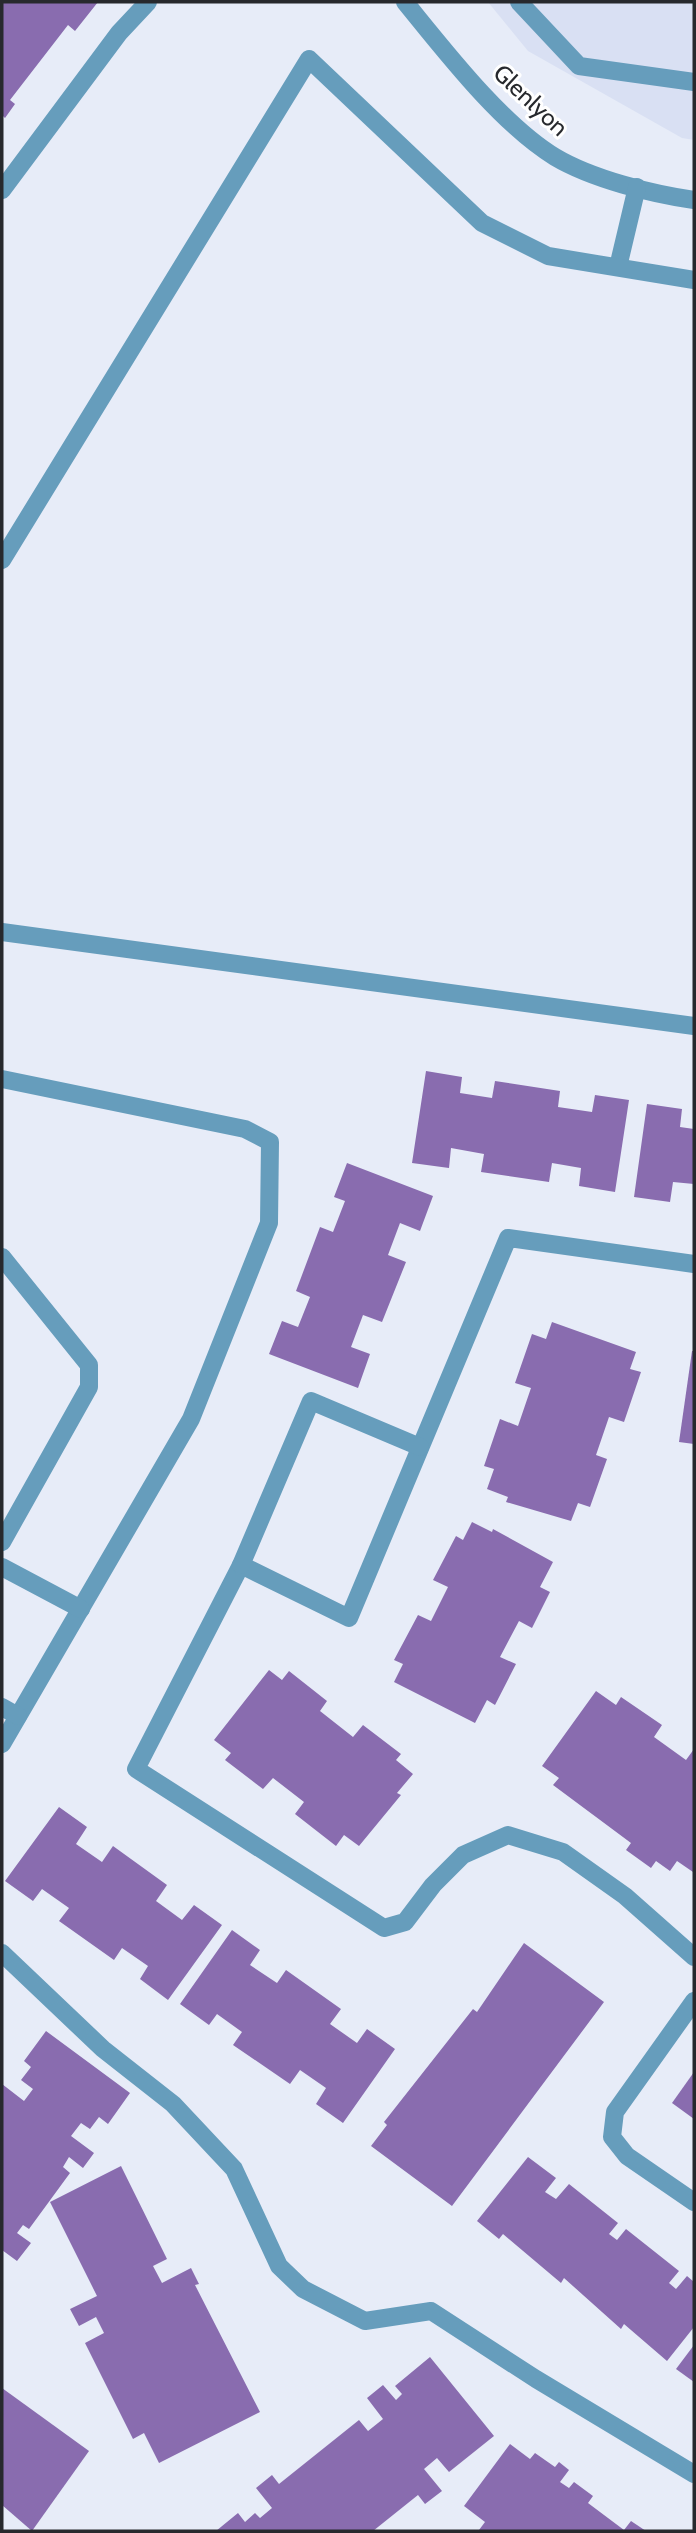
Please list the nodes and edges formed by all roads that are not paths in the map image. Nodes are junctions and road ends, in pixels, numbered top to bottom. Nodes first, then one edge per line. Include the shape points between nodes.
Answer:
1 (148, 2) edge
2 (405, 2) edge
3 (519, 2) edge
4 (694, 82) edge
5 (637, 187) junction
6 (2, 190) edge
7 (694, 200) edge
8 (618, 267) junction
9 (694, 279) edge
10 (2, 561) edge
11 (2, 932) edge
12 (694, 1026) edge
13 (2, 1079) edge
14 (2, 1257) edge
15 (694, 1264) edge
16 (420, 1447) junction
17 (2, 1542) edge
18 (241, 1565) junction
19 (2, 1567) edge
20 (81, 1609) junction
21 (2, 1707) edge
22 (18, 1716) junction
23 (2, 1744) edge
24 (2, 1954) edge
25 (694, 1957) edge
26 (694, 2001) edge
27 (694, 2202) edge
28 (694, 2474) edge

1 - 6 street via 119,33
2 - 5 street, Glenlyon via 512,121 555,157
3 - 4 street via 579,65
5 - 7 street, Glenlyon
5 - 8 street
8 - 9 street
8 - 10 street via 548,256 482,223 309,59
11 - 12 street
13 - 20 street via 244,1129 270,1142 269,1223 191,1419
14 - 17 street via 89,1365 89,1387
15 - 16 street via 508,1238
16 - 18 street via 311,1401
16 - 18 street via 349,1618
18 - 25 street via 136,1769 384,1928 405,1922 463,1855 508,1835 563,1852 625,1896
19 - 20 street
20 - 22 street
21 - 22 street
22 - 23 street
24 - 28 street via 103,2049 173,2104 234,2169 279,2266 303,2288 365,2321 431,2311
26 - 27 street via 615,2112 612,2137 627,2156

